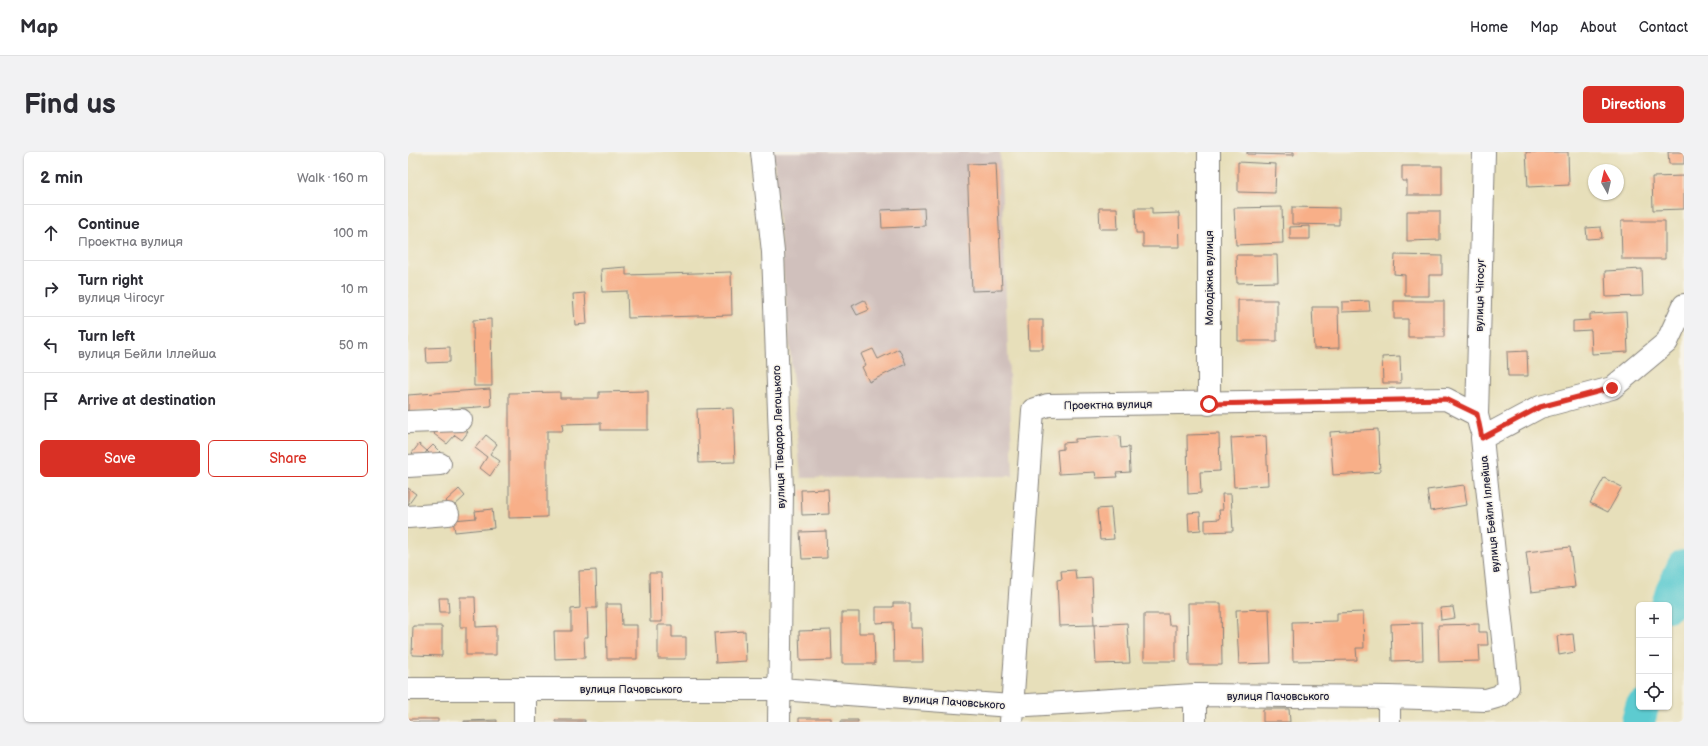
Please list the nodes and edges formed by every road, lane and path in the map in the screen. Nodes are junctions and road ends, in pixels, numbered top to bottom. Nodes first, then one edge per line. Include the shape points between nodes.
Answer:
1 (762, 152) edge
2 (1209, 152) edge
3 (1484, 152) edge
4 (1684, 304) edge
5 (1209, 404) junction
6 (1477, 414) junction
7 (461, 420) dead end
8 (408, 422) edge
9 (1482, 438) junction
10 (440, 464) dead end
11 (408, 466) edge
12 (448, 514) dead end
13 (408, 517) edge
14 (408, 689) edge
15 (525, 689) junction
16 (780, 689) junction
17 (1195, 695) junction
18 (1500, 696) joint
19 (1389, 697) junction
20 (1011, 714) edge
21 (525, 722) edge
22 (779, 722) edge
23 (1195, 722) edge
24 (1389, 722) edge

1 - 16 street, вулиця Тіводора Легоцького via 773,252 781,475
2 - 5 street, Молодіжна вулиця
3 - 6 street, вулиця Чігосуг
4 - 9 street via 1667,342 1612,388 1540,407
5 - 6 street, Проектна вулиця via 1446,399
5 - 20 street, Проектна вулиця via 1048,405 1033,410
6 - 9 street, вулиця Чігосуг
7 - 8 street
9 - 18 street, вулиця Бейли Іллейша via 1508,687
10 - 11 street
12 - 13 street
14 - 15 street, вулиця Пачовського
15 - 16 street, вулиця Пачовського
15 - 21 street
16 - 20 street, вулиця Пачовського
16 - 22 street, вулиця Тіводора Легоцького
17 - 19 street, вулиця Пачовського
17 - 20 street, вулиця Пачовського
17 - 23 street
18 - 19 street, вулиця Пачовського via 1486,700
19 - 24 street

